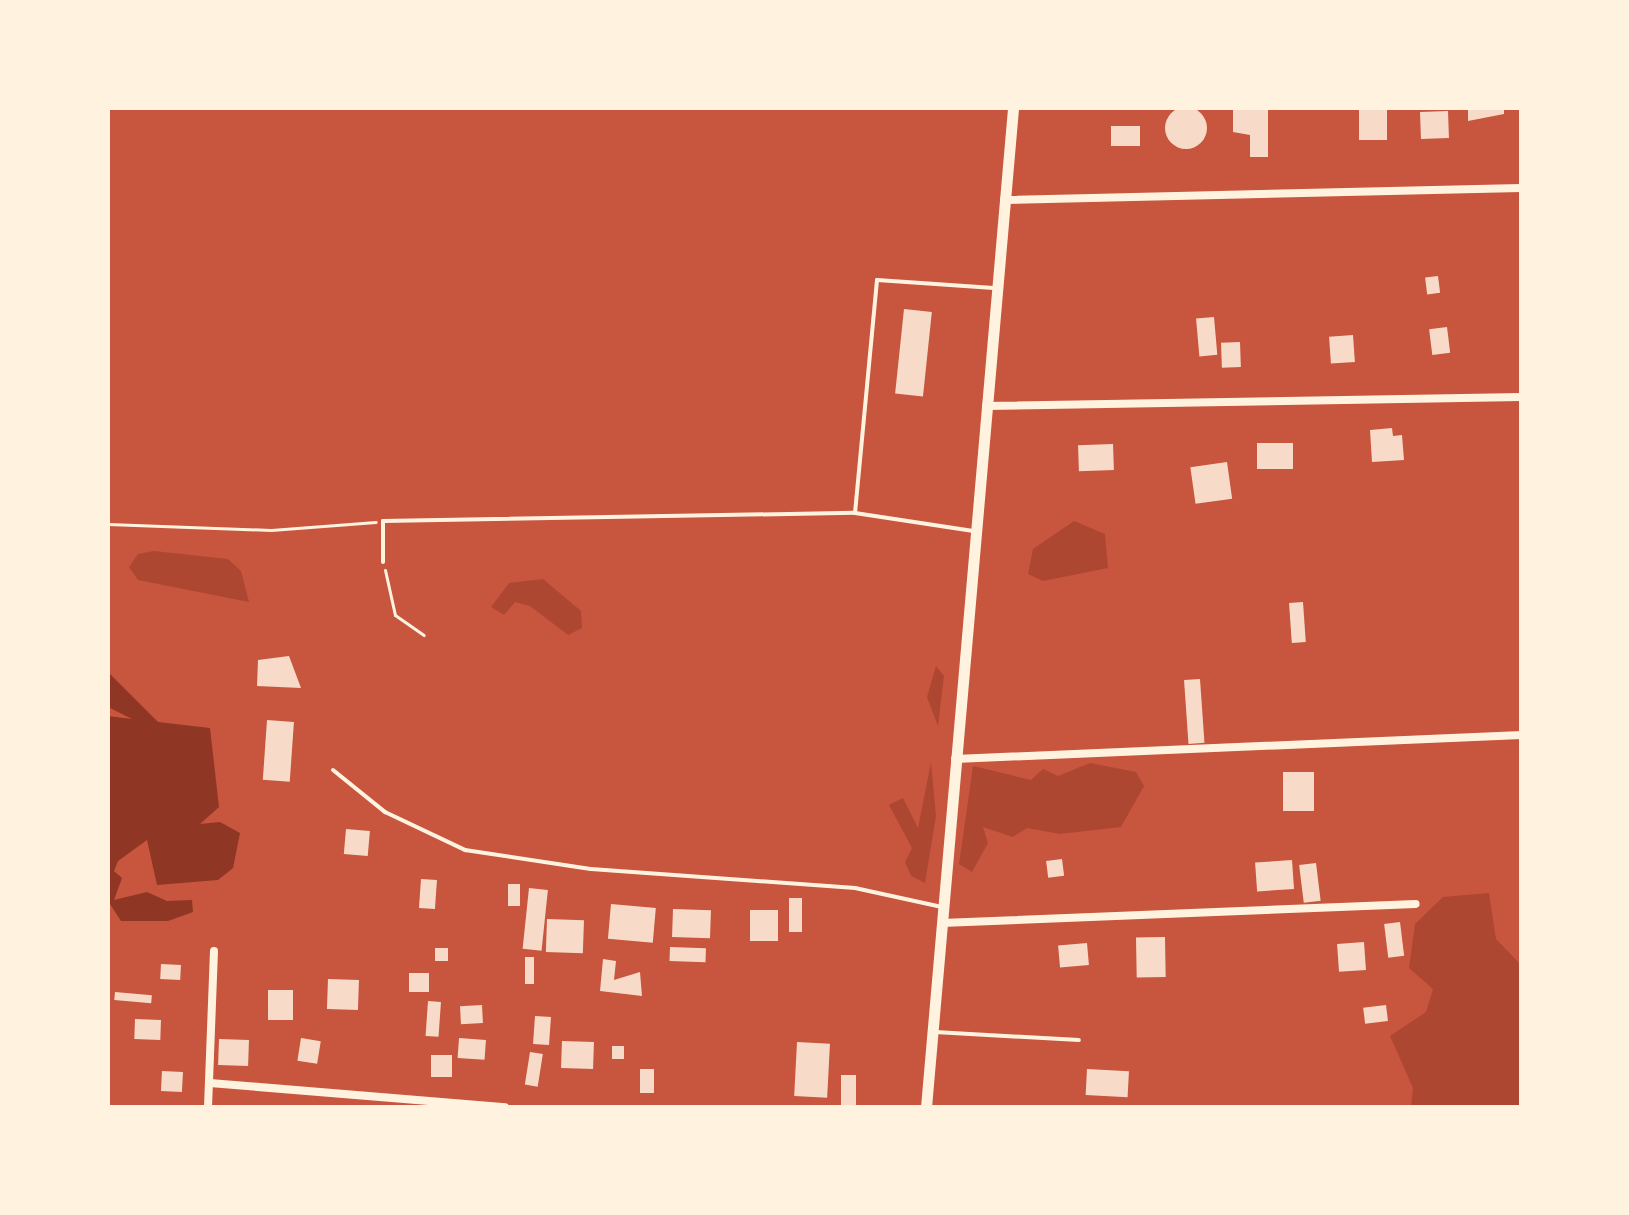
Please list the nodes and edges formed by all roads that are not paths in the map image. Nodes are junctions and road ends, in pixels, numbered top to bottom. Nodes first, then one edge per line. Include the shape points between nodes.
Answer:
1 (1013, 108) edge
2 (1521, 188) edge
3 (1004, 200) junction
4 (997, 288) junction
5 (1521, 397) edge
6 (986, 406) junction
7 (855, 513) junction
8 (975, 531) junction
9 (383, 562) road end
10 (1521, 735) edge
11 (955, 759) junction
12 (333, 770) dead end
13 (1416, 904) dead end
14 (942, 907) junction
15 (942, 923) junction
16 (214, 951) dead end
17 (932, 1032) junction
18 (1079, 1040) dead end
19 (210, 1083) junction
20 (208, 1107) edge
21 (505, 1107) edge
22 (926, 1107) edge

1 - 3 street
2 - 3 street
3 - 4 street
4 - 6 street
4 - 7 lane via 877,280
5 - 6 street
6 - 8 street
7 - 8 lane
7 - 9 lane via 383,521
8 - 11 street
10 - 11 street
11 - 14 street
12 - 14 lane via 385,812 465,850 591,869 855,888
13 - 15 street
14 - 15 street
15 - 17 street
16 - 19 street
17 - 18 lane
17 - 22 street
19 - 20 street
19 - 21 street

